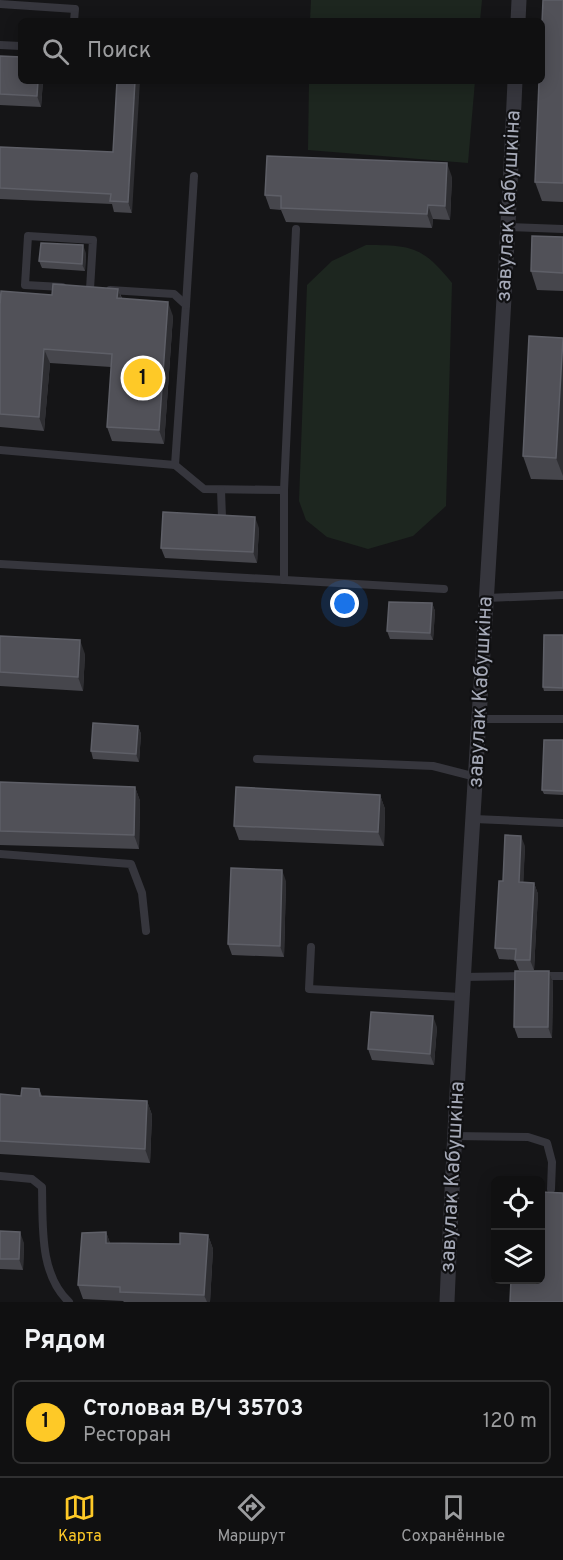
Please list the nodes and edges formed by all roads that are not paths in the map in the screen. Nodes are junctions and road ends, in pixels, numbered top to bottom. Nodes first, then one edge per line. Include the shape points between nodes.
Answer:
1 (519, 0) edge
2 (0, 4) edge
3 (74, 18) edge
4 (518, 18) edge
5 (0, 45) edge
6 (18, 46) edge
7 (515, 84) edge
8 (194, 176) dead end
9 (509, 227) junction
10 (296, 229) dead end
11 (563, 229) edge
12 (68, 288) edge
13 (79, 288) edge
14 (90, 289) junction
15 (186, 305) junction
16 (0, 450) edge
17 (175, 465) junction
18 (221, 490) junction
19 (284, 490) junction
20 (222, 517) edge
21 (0, 564) edge
22 (284, 580) junction
23 (444, 589) dead end
24 (563, 595) edge
25 (487, 598) junction
26 (479, 719) junction
27 (563, 720) edge
28 (257, 759) dead end
29 (476, 778) junction
30 (474, 819) junction
31 (563, 823) edge
32 (0, 854) edge
33 (146, 931) dead end
34 (311, 947) dead end
35 (563, 976) edge
36 (462, 977) junction
37 (461, 997) junction
38 (454, 1136) junction
39 (0, 1176) edge
40 (551, 1189) dead end
41 (69, 1302) edge
42 (447, 1302) edge

1 - 4 street
2 - 3 lane via 75,9
5 - 6 lane
7 - 9 street, завулак Кабушкіна
8 - 15 lane
9 - 11 lane
9 - 25 street, завулак Кабушкіна
10 - 19 lane
12 - 14 lane via 25,285 28,236 93,240
13 - 14 lane
14 - 15 lane via 174,294
15 - 17 lane
16 - 17 lane
17 - 18 lane via 204,489
18 - 19 lane
18 - 20 lane
19 - 22 lane
21 - 22 lane
22 - 23 lane
24 - 25 lane
25 - 26 street, завулак Кабушкіна
26 - 27 lane
26 - 29 street, завулак Кабушкіна
28 - 29 lane via 433,766
29 - 30 street, завулак Кабушкіна
30 - 31 lane
30 - 36 street, завулак Кабушкіна
32 - 33 lane via 131,864 142,893
34 - 37 lane via 309,989
35 - 36 lane
36 - 37 street, завулак Кабушкіна
37 - 38 street, завулак Кабушкіна
38 - 40 lane via 528,1137 547,1143 552,1162
38 - 42 street, завулак Кабушкіна
39 - 41 lane via 32,1179 42,1187 45,1251 51,1278

